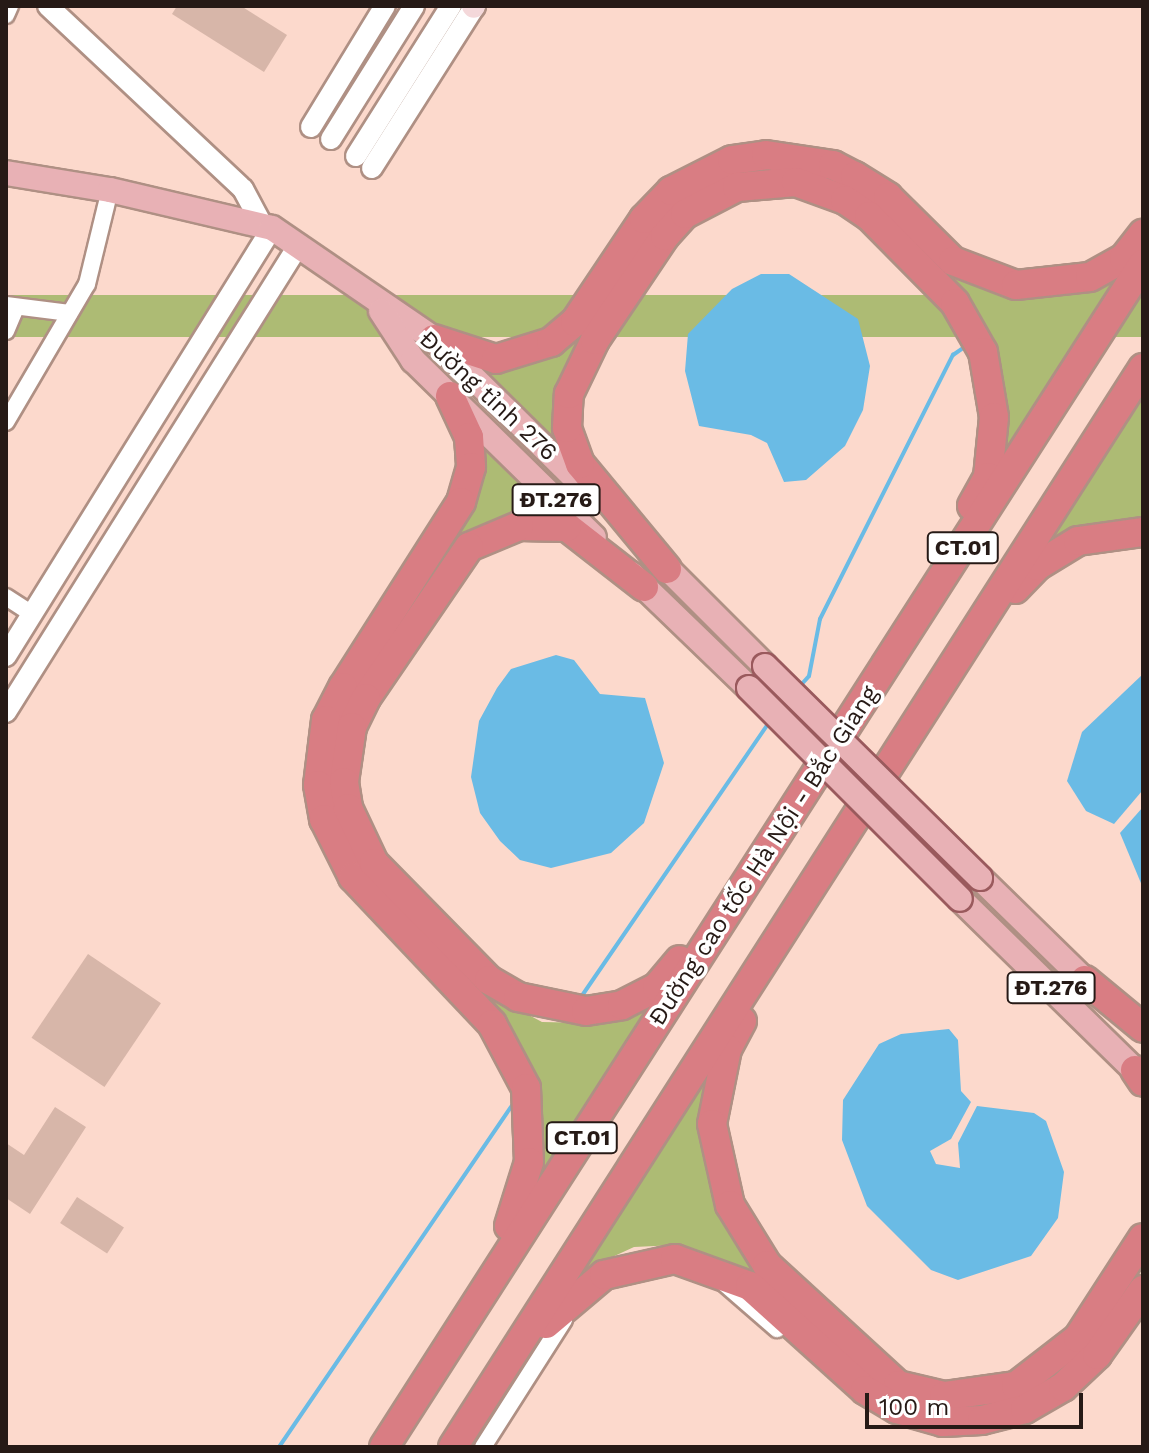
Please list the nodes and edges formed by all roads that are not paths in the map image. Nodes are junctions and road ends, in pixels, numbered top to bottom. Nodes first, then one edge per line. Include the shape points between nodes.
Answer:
1 (10, 6) edge
2 (48, 6) edge
3 (385, 6) edge
4 (414, 6) edge
5 (451, 6) edge
6 (474, 6) edge
7 (6, 15) edge
8 (311, 127) dead end
9 (331, 139) dead end
10 (6, 173) edge
11 (110, 190) junction
12 (266, 226) junction
13 (1143, 234) edge
14 (298, 246) junction
15 (1143, 264) edge
16 (376, 302) junction
17 (11, 306) edge
18 (69, 313) junction
19 (6, 331) edge
20 (434, 339) junction
21 (1143, 368) edge
22 (450, 396) junction
23 (6, 422) edge
24 (1143, 532) edge
25 (667, 569) junction
26 (644, 587) junction
27 (6, 597) edge
28 (32, 614) junction
29 (893, 655) junction
30 (6, 656) edge
31 (6, 712) edge
32 (919, 719) junction
33 (782, 831) junction
34 (832, 851) junction
35 (1085, 980) junction
36 (1143, 1028) edge
37 (1143, 1037) edge
38 (1140, 1077) edge
39 (1143, 1238) edge
40 (1143, 1290) edge
41 (1143, 1304) edge
42 (478, 1408) junction
43 (384, 1447) edge
44 (453, 1447) edge
45 (460, 1447) edge
46 (483, 1447) edge

1 - 7 street
2 - 12 street via 243,189
3 - 8 street
4 - 9 street
5 - 6 street via 364,162
10 - 11 main road, Đường tỉnh 276 / ĐT.276
11 - 12 main road, Đường tỉnh 276 / ĐT.276
11 - 18 street via 87,284
12 - 14 main road, Đường tỉnh 276 / ĐT.276
12 - 28 street
13 - 20 highway via 1124,258 1090,277 1016,285 953,261 888,197 833,165 766,155 732,160 671,191 644,219 575,322 551,342 496,359
14 - 16 main road, Đường tỉnh 276 / ĐT.276
14 - 31 street
15 - 29 highway, Đường cao tốc Hà Nội - Bắc Giang / CT.01
16 - 20 main road, Đường tỉnh 276 / ĐT.276
16 - 22 main road, Đường tỉnh 276 / ĐT.276 via 413,360
17 - 18 street
17 - 19 street
18 - 23 street
20 - 25 main road, Đường tỉnh 276 / ĐT.276
21 - 32 highway, CT.01
22 - 26 main road, Đường tỉnh 276 / ĐT.276
22 - 43 highway via 469,437 471,467 461,502 326,720 318,785 324,819 353,877 470,997 512,1056 526,1088 529,1162 521,1204 409,1385
24 - 32 highway via 1078,541 1037,566
25 - 29 highway via 580,464 567,428 579,367 685,214 711,197 768,181 822,189 869,216 934,279 970,328 991,381 994,448 988,477
25 - 35 main road, Đường tỉnh 276 / ĐT.276, bridge
26 - 33 highway via 567,527 519,526 469,547 352,727 344,770 348,808 374,863 489,980 518,997 586,1011 622,1005 657,987
26 - 38 main road, Đường tỉnh 276 / ĐT.276, bridge
27 - 28 street
28 - 30 street
29 - 33 highway, Đường cao tốc Hà Nội - Bắc Giang / CT.01
32 - 34 highway, CT.01
33 - 43 highway, Đường cao tốc Hà Nội - Bắc Giang / CT.01
34 - 39 highway via 727,1049 717,1091 717,1162 730,1205 767,1265 885,1377 914,1393 977,1396 1016,1386 1078,1338
34 - 42 highway, CT.01
35 - 36 highway
35 - 37 main road, ĐT.276
40 - 42 highway via 1097,1355 1063,1387 1025,1409 943,1422 897,1409 865,1390 750,1286 675,1259 640,1262 604,1275 573,1296
41 - 46 street via 1106,1355 1062,1399 1005,1427 964,1433 929,1430 872,1406 722,1282 682,1269 635,1274 611,1281 575,1307
42 - 44 highway, CT.01
42 - 45 highway

